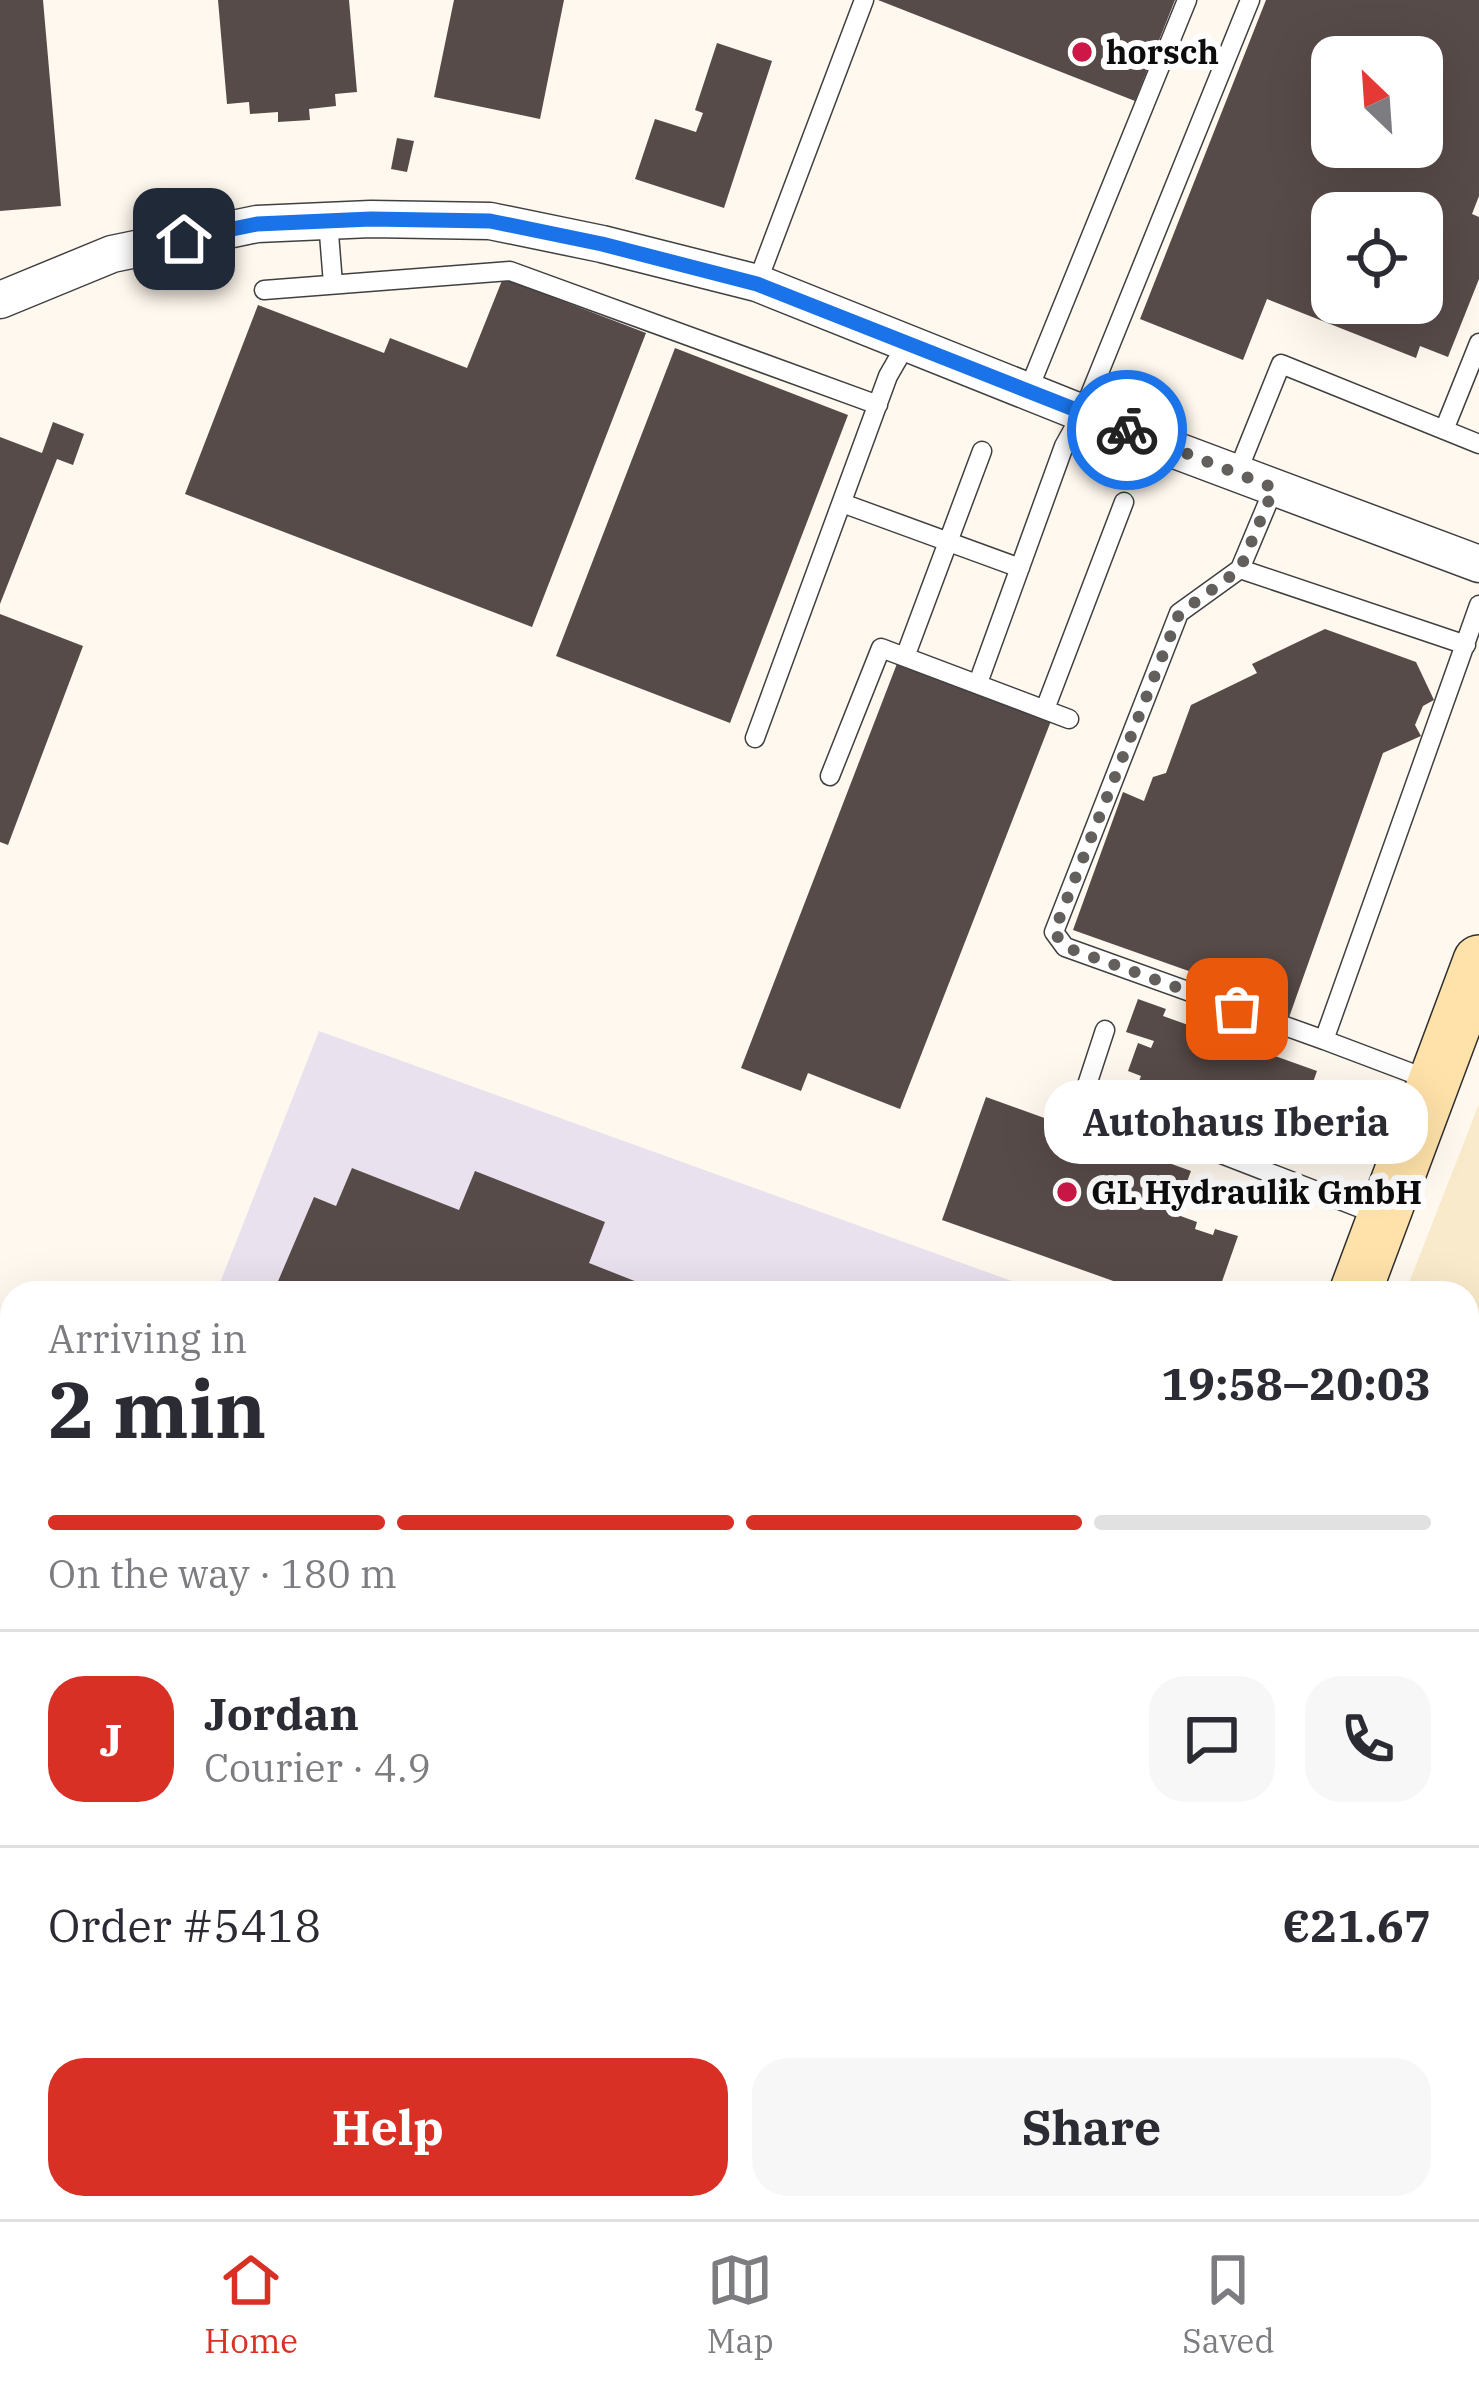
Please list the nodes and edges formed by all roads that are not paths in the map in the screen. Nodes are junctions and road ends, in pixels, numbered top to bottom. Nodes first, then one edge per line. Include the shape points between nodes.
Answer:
1 (864, 0) edge
2 (1187, 0) edge
3 (1250, 0) edge
4 (328, 220) junction
5 (333, 284) junction
6 (757, 284) junction
7 (264, 290) dead end
8 (0, 300) edge
9 (908, 343) junction
10 (1479, 343) edge
11 (1028, 391) junction
12 (878, 405) junction
13 (1083, 412) junction
14 (1444, 430) junction
15 (1479, 444) edge
16 (982, 451) dead end
17 (1237, 473) junction
18 (1274, 488) junction
19 (1124, 502) dead end
20 (842, 503) junction
21 (946, 541) junction
22 (1479, 563) edge
23 (1020, 568) junction
24 (1240, 569) junction
25 (1479, 605) edge
26 (1466, 645) junction
27 (905, 657) junction
28 (978, 683) junction
29 (1045, 709) junction
30 (1070, 719) dead end
31 (755, 738) dead end
32 (830, 776) dead end
33 (1479, 961) edge
34 (1105, 1030) dead end
35 (1324, 1040) junction
36 (1434, 1082) junction
37 (1385, 1217) junction
38 (1360, 1281) edge

1 - 6 lane
2 - 11 lane
3 - 13 lane
4 - 5 lane
4 - 6 street via 490,221
4 - 8 street via 257,224 112,254
5 - 7 lane
5 - 12 lane via 510,271
6 - 9 street
9 - 11 street
9 - 12 lane
10 - 14 lane
11 - 13 street
12 - 20 lane
13 - 17 street
13 - 23 lane
14 - 15 lane
14 - 17 lane via 1281,364
16 - 21 lane
17 - 18 street
18 - 22 street
18 - 24 lane
19 - 29 lane
20 - 21 lane
20 - 31 lane
21 - 23 lane
21 - 27 lane
23 - 28 lane
24 - 26 lane
24 - 35 lane via 1179,614 1054,932 1065,947
25 - 26 lane
26 - 35 lane
27 - 28 lane
27 - 32 lane via 881,648
28 - 29 lane
29 - 30 lane
33 - 36 main road
34 - 37 lane via 1082,1100
35 - 36 lane
36 - 37 main road
37 - 38 main road

